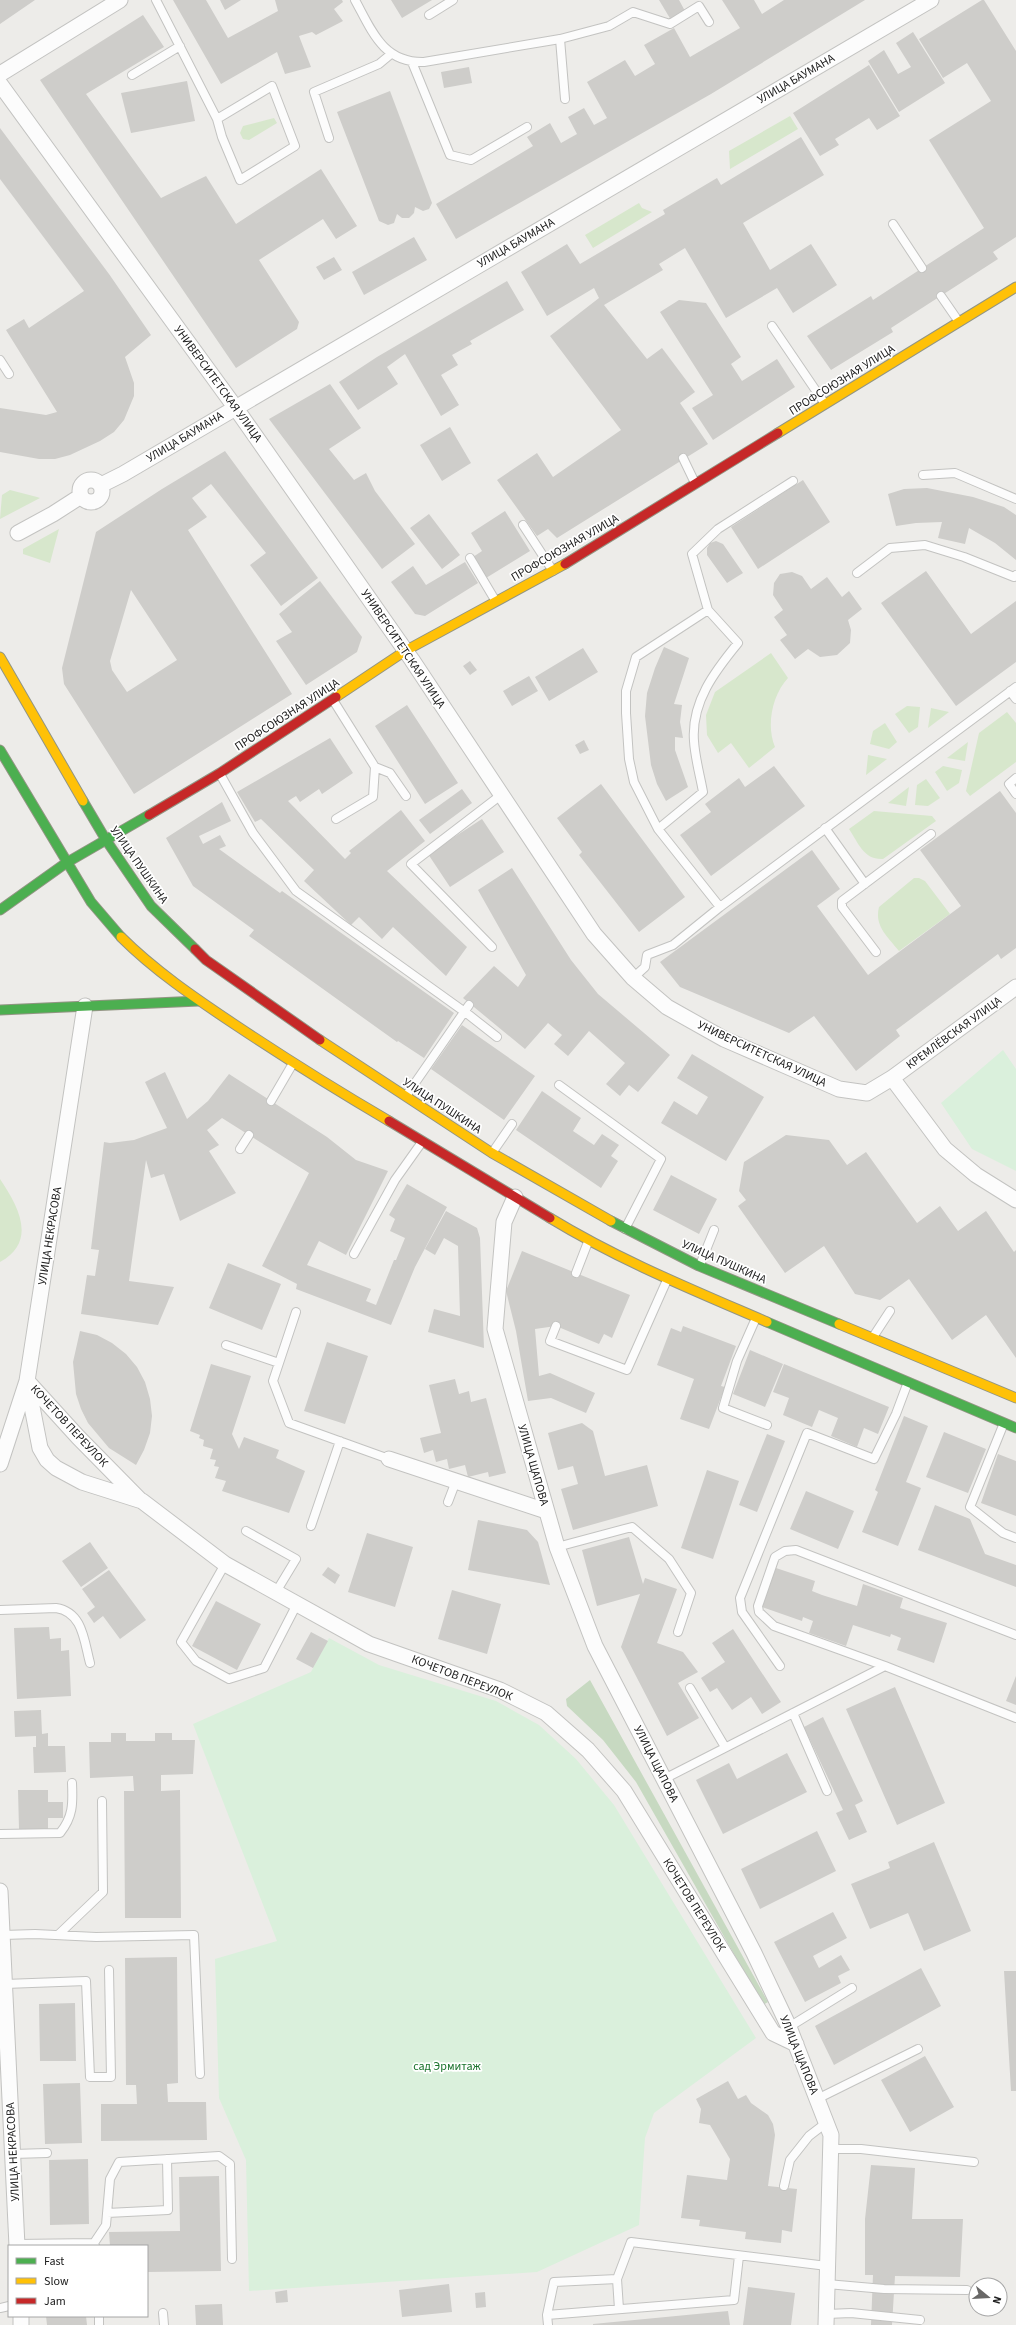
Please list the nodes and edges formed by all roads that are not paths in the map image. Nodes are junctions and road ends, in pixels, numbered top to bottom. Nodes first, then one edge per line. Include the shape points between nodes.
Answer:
1 (120, 0) edge
2 (156, 0) edge
3 (355, 0) edge
4 (453, 0) edge
5 (931, 0) edge
6 (429, 14) dead end
7 (709, 22) dead end
8 (560, 38) junction
9 (180, 46) junction
10 (391, 54) junction
11 (412, 62) junction
12 (0, 74) edge
13 (132, 75) dead end
14 (0, 84) edge
15 (566, 99) dead end
16 (218, 119) junction
17 (527, 127) dead end
18 (329, 138) dead end
19 (893, 224) dead end
20 (922, 268) dead end
21 (1016, 287) edge
22 (941, 296) dead end
23 (959, 322) junction
24 (772, 326) dead end
25 (0, 360) edge
26 (9, 374) dead end
27 (826, 405) junction
28 (235, 407) junction
29 (683, 458) dead end
30 (923, 475) dead end
31 (793, 481) dead end
32 (696, 485) junction
33 (1016, 499) edge
34 (523, 525) dead end
35 (18, 533) dead end
36 (470, 558) dead end
37 (553, 571) junction
38 (857, 573) dead end
39 (1016, 575) edge
40 (496, 600) junction
41 (708, 610) junction
42 (405, 651) junction
43 (0, 657) edge
44 (1013, 689) edge
45 (1016, 699) edge
46 (333, 700) junction
47 (0, 750) edge
48 (375, 767) junction
49 (220, 773) junction
50 (1016, 778) edge
51 (1016, 794) edge
52 (501, 795) junction
53 (406, 796) dead end
54 (336, 819) dead end
55 (825, 828) junction
56 (658, 829) junction
57 (931, 834) dead end
58 (106, 840) junction
59 (66, 864) junction
60 (865, 884) junction
61 (720, 907) junction
62 (0, 910) edge
63 (492, 947) dead end
64 (876, 952) dead end
65 (633, 978) junction
66 (1016, 987) edge
67 (199, 1001) junction
68 (85, 1006) junction
69 (467, 1009) junction
70 (0, 1010) edge
71 (497, 1037) dead end
72 (292, 1064) junction
73 (892, 1078) junction
74 (559, 1085) dead end
75 (405, 1097) junction
76 (271, 1101) dead end
77 (512, 1124) dead end
78 (249, 1135) dead end
79 (422, 1142) junction
80 (240, 1149) dead end
81 (492, 1153) junction
82 (515, 1197) junction
83 (1016, 1200) edge
84 (625, 1229) junction
85 (714, 1230) dead end
86 (588, 1241) junction
87 (354, 1254) dead end
88 (699, 1266) junction
89 (576, 1273) dead end
90 (667, 1279) junction
91 (890, 1311) dead end
92 (296, 1312) dead end
93 (756, 1318) junction
94 (556, 1326) dead end
95 (873, 1338) junction
96 (226, 1345) dead end
97 (279, 1363) junction
98 (27, 1381) junction
99 (908, 1381) junction
100 (1016, 1398) edge
101 (1004, 1423) junction
102 (767, 1425) dead end
103 (1016, 1428) edge
104 (340, 1441) junction
105 (389, 1459) joint
106 (0, 1464) edge
107 (456, 1481) junction
108 (142, 1501) junction
109 (448, 1502) dead end
110 (546, 1511) junction
111 (311, 1526) dead end
112 (246, 1531) dead end
113 (1016, 1538) edge
114 (557, 1548) junction
115 (225, 1564) junction
116 (276, 1592) junction
117 (297, 1604) junction
118 (0, 1610) edge
119 (678, 1632) dead end
120 (1016, 1635) edge
121 (90, 1663) dead end
122 (780, 1666) dead end
123 (885, 1666) junction
124 (690, 1688) dead end
125 (793, 1713) junction
126 (1016, 1718) edge
127 (725, 1747) junction
128 (664, 1779) junction
129 (72, 1783) dead end
130 (827, 1791) dead end
131 (102, 1801) dead end
132 (0, 1834) edge
133 (0, 1891) edge
134 (2, 1935) junction
135 (58, 1935) junction
136 (110, 1970) dead end
137 (5, 1984) junction
138 (852, 1988) dead end
139 (789, 2027) junction
140 (796, 2044) junction
141 (918, 2049) dead end
142 (200, 2074) dead end
143 (817, 2099) junction
144 (826, 2123) junction
145 (830, 2149) junction
146 (47, 2152) dead end
147 (13, 2154) junction
148 (167, 2159) junction
149 (974, 2162) dead end
150 (784, 2186) dead end
151 (107, 2213) junction
152 (94, 2244) edge
153 (17, 2245) edge
154 (739, 2256) junction
155 (232, 2259) dead end
156 (827, 2266) junction
157 (617, 2279) junction
158 (827, 2284) junction
159 (967, 2290) dead end
160 (619, 2309) junction
161 (163, 2313) dead end
162 (547, 2315) junction
163 (827, 2319) edge
164 (920, 2320) dead end
165 (164, 2325) edge
166 (548, 2325) edge

1 - 12 street
2 - 9 lane
3 - 10 lane via 380,44
4 - 6 lane
5 - 28 street, УЛИЦА БАУМАНА
7 - 8 lane via 699,6 670,24 633,12 609,26
8 - 11 lane
8 - 15 lane
9 - 13 lane
9 - 16 lane
10 - 11 lane
10 - 18 lane via 379,64 314,92
11 - 17 lane via 450,155 471,160
14 - 28 street, УНИВЕРСИТЕТСКАЯ УЛИЦА
16 - 16 lane via 222,137 240,180 295,146 272,86
19 - 20 lane
21 - 23 main road, ПРОФСОЮЗНАЯ УЛИЦА
22 - 23 lane
23 - 27 main road, ПРОФСОЮЗНАЯ УЛИЦА
24 - 27 lane
25 - 26 lane
27 - 32 main road, ПРОФСОЮЗНАЯ УЛИЦА
28 - 35 street, УЛИЦА БАУМАНА via 123,474 101,484 94,480 86,480 80,487 81,496
28 - 42 street, УНИВЕРСИТЕТСКАЯ УЛИЦА
29 - 32 lane
30 - 33 lane via 955,473
31 - 41 lane via 718,529 692,554
32 - 37 main road, ПРОФСОЮЗНАЯ УЛИЦА
34 - 37 lane
36 - 40 lane
37 - 40 main road, ПРОФСОЮЗНАЯ УЛИЦА
38 - 39 lane via 890,548 925,545 1014,577
40 - 42 main road, ПРОФСОЮЗНАЯ УЛИЦА
41 - 56 lane via 738,643 707,683 696,720 694,740 703,792
41 - 56 lane via 636,657 626,691 626,733 634,782
42 - 46 main road, ПРОФСОЮЗНАЯ УЛИЦА
42 - 52 street, УНИВЕРСИТЕТСКАЯ УЛИЦА
43 - 58 main road, УЛИЦА ПУШКИНА
44 - 45 lane
44 - 55 lane
46 - 48 lane
46 - 49 main road, ПРОФСОЮЗНАЯ УЛИЦА
47 - 59 main road
48 - 53 lane via 390,774
48 - 54 lane via 373,797
49 - 58 main road, ПРОФСОЮЗНАЯ УЛИЦА
49 - 69 lane via 253,833 296,891
50 - 51 lane via 1009,784
52 - 63 lane via 411,864
52 - 65 street, УНИВЕРСИТЕТСКАЯ УЛИЦА via 594,934
55 - 60 lane
55 - 61 lane
56 - 61 lane
57 - 60 lane
58 - 59 main road, ПРОФСОЮЗНАЯ УЛИЦА
58 - 75 main road, УЛИЦА ПУШКИНА via 151,906 206,960
59 - 62 main road, ПРОФСОЮЗНАЯ УЛИЦА
59 - 67 main road via 111,927 134,950
60 - 64 lane via 844,899 841,905
61 - 65 lane via 673,945 647,955 645,967
65 - 73 street, УНИВЕРСИТЕТСКАЯ УЛИЦА via 667,1008 724,1039 839,1090 867,1093
66 - 73 street, КРЕМЛЁВСКАЯ УЛИЦА
67 - 68 main road
67 - 72 main road
68 - 70 main road
68 - 98 street, УЛИЦА НЕКРАСОВА
69 - 71 lane
69 - 75 lane
72 - 76 lane
72 - 79 main road
73 - 83 street via 945,1149 976,1175
74 - 84 lane via 661,1159
75 - 81 main road, УЛИЦА ПУШКИНА
77 - 81 lane
78 - 80 lane
79 - 82 main road
79 - 87 lane via 401,1170
81 - 84 main road, УЛИЦА ПУШКИНА
82 - 86 main road
82 - 110 street, УЛИЦА ЩАПОВА via 504,1222 495,1329
84 - 88 main road, УЛИЦА ПУШКИНА
85 - 88 lane
86 - 89 lane
86 - 90 main road
88 - 95 main road, УЛИЦА ПУШКИНА
90 - 93 main road
90 - 94 lane via 627,1370 550,1340
91 - 95 lane
92 - 97 lane
93 - 99 main road
93 - 102 lane via 737,1361 723,1408
95 - 100 main road, УЛИЦА ПУШКИНА
96 - 97 lane
97 - 104 lane via 273,1380 289,1423
98 - 106 street, УЛИЦА НЕКРАСОВА
98 - 108 street, КОЧЕТОВ ПЕРЕУЛОК
98 - 108 street, КОЧЕТОВ ПЕРЕУЛОК via 36,1417 36,1433 47,1460 82,1482
99 - 101 main road
99 - 122 lane via 896,1414 874,1460 807,1433 740,1598 742,1612
101 - 103 main road
101 - 113 lane via 970,1507 1003,1533
104 - 105 lane
104 - 111 lane
105 - 107 street
107 - 109 lane
107 - 110 street
108 - 115 street, КОЧЕТОВ ПЕРЕУЛОК
110 - 114 street, УЛИЦА ЩАПОВА
112 - 116 lane via 296,1559
114 - 119 lane via 632,1527 669,1559 691,1593
114 - 128 street, УЛИЦА ЩАПОВА via 595,1646
115 - 116 street, КОЧЕТОВ ПЕРЕУЛОК
115 - 117 lane via 181,1642 196,1661 230,1679 264,1668
116 - 117 street, КОЧЕТОВ ПЕРЕУЛОК
117 - 140 street, КОЧЕТОВ ПЕРЕУЛОК via 370,1644 500,1690 546,1713 588,1750 624,1791 773,2033
118 - 121 lane via 64,1609 72,1614 81,1629
120 - 123 lane via 796,1550 785,1551 775,1557 758,1606 759,1612 774,1626
123 - 125 lane
123 - 126 lane
124 - 127 lane
125 - 127 lane
125 - 130 lane
127 - 128 lane
128 - 139 street, УЛИЦА ЩАПОВА
129 - 132 lane via 73,1804 68,1823 60,1833
131 - 135 lane via 103,1892
133 - 134 street, УЛИЦА НЕКРАСОВА
134 - 135 lane
134 - 137 street, УЛИЦА НЕКРАСОВА
135 - 142 lane via 194,1935
136 - 137 lane via 111,2078 90,2077 86,1981
137 - 147 street, УЛИЦА НЕКРАСОВА
138 - 139 lane
139 - 140 street, УЛИЦА ЩАПОВА
140 - 143 street, УЛИЦА ЩАПОВА
141 - 143 lane
143 - 144 street, УЛИЦА ЩАПОВА
144 - 145 street, УЛИЦА ЩАПОВА via 831,2135
144 - 150 lane via 809,2136 790,2160
145 - 149 lane via 861,2149
145 - 156 street, УЛИЦА ЩАПОВА
146 - 147 lane
147 - 153 street, УЛИЦА НЕКРАСОВА
148 - 151 lane via 119,2162 110,2179
148 - 151 lane via 168,2210
148 - 155 lane via 219,2156 230,2164
151 - 152 lane via 106,2225
152 - 153 lane
154 - 156 lane
154 - 157 lane via 631,2242
154 - 160 lane via 734,2300
156 - 158 street, УЛИЦА ЩАПОВА
157 - 160 lane
157 - 162 lane via 554,2282
158 - 159 lane via 884,2289
158 - 163 street, УЛИЦА ЩАПОВА
160 - 162 lane
161 - 165 lane
162 - 166 lane
163 - 164 lane via 851,2313

